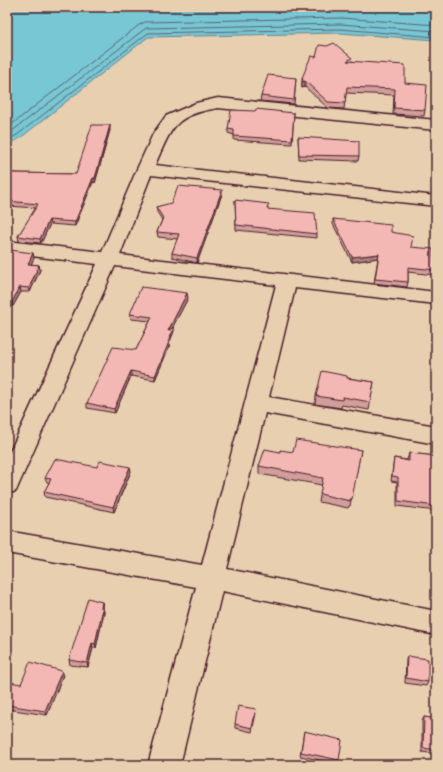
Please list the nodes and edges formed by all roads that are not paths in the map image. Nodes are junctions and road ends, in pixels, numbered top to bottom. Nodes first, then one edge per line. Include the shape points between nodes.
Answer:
1 (436, 125) edge
2 (145, 169) junction
3 (436, 201) edge
4 (7, 247) edge
5 (109, 259) junction
6 (287, 282) junction
7 (436, 298) edge
8 (257, 403) junction
9 (436, 435) edge
10 (7, 484) edge
11 (7, 542) edge
12 (213, 578) junction
13 (436, 623) edge
14 (164, 765) edge

1 - 2 street via 218,103 201,106 172,119 161,134
2 - 3 street
2 - 5 street
4 - 5 street
5 - 6 street
5 - 10 street
6 - 7 street
6 - 8 street
8 - 9 street
8 - 12 street
11 - 12 street
12 - 13 street
12 - 14 street

